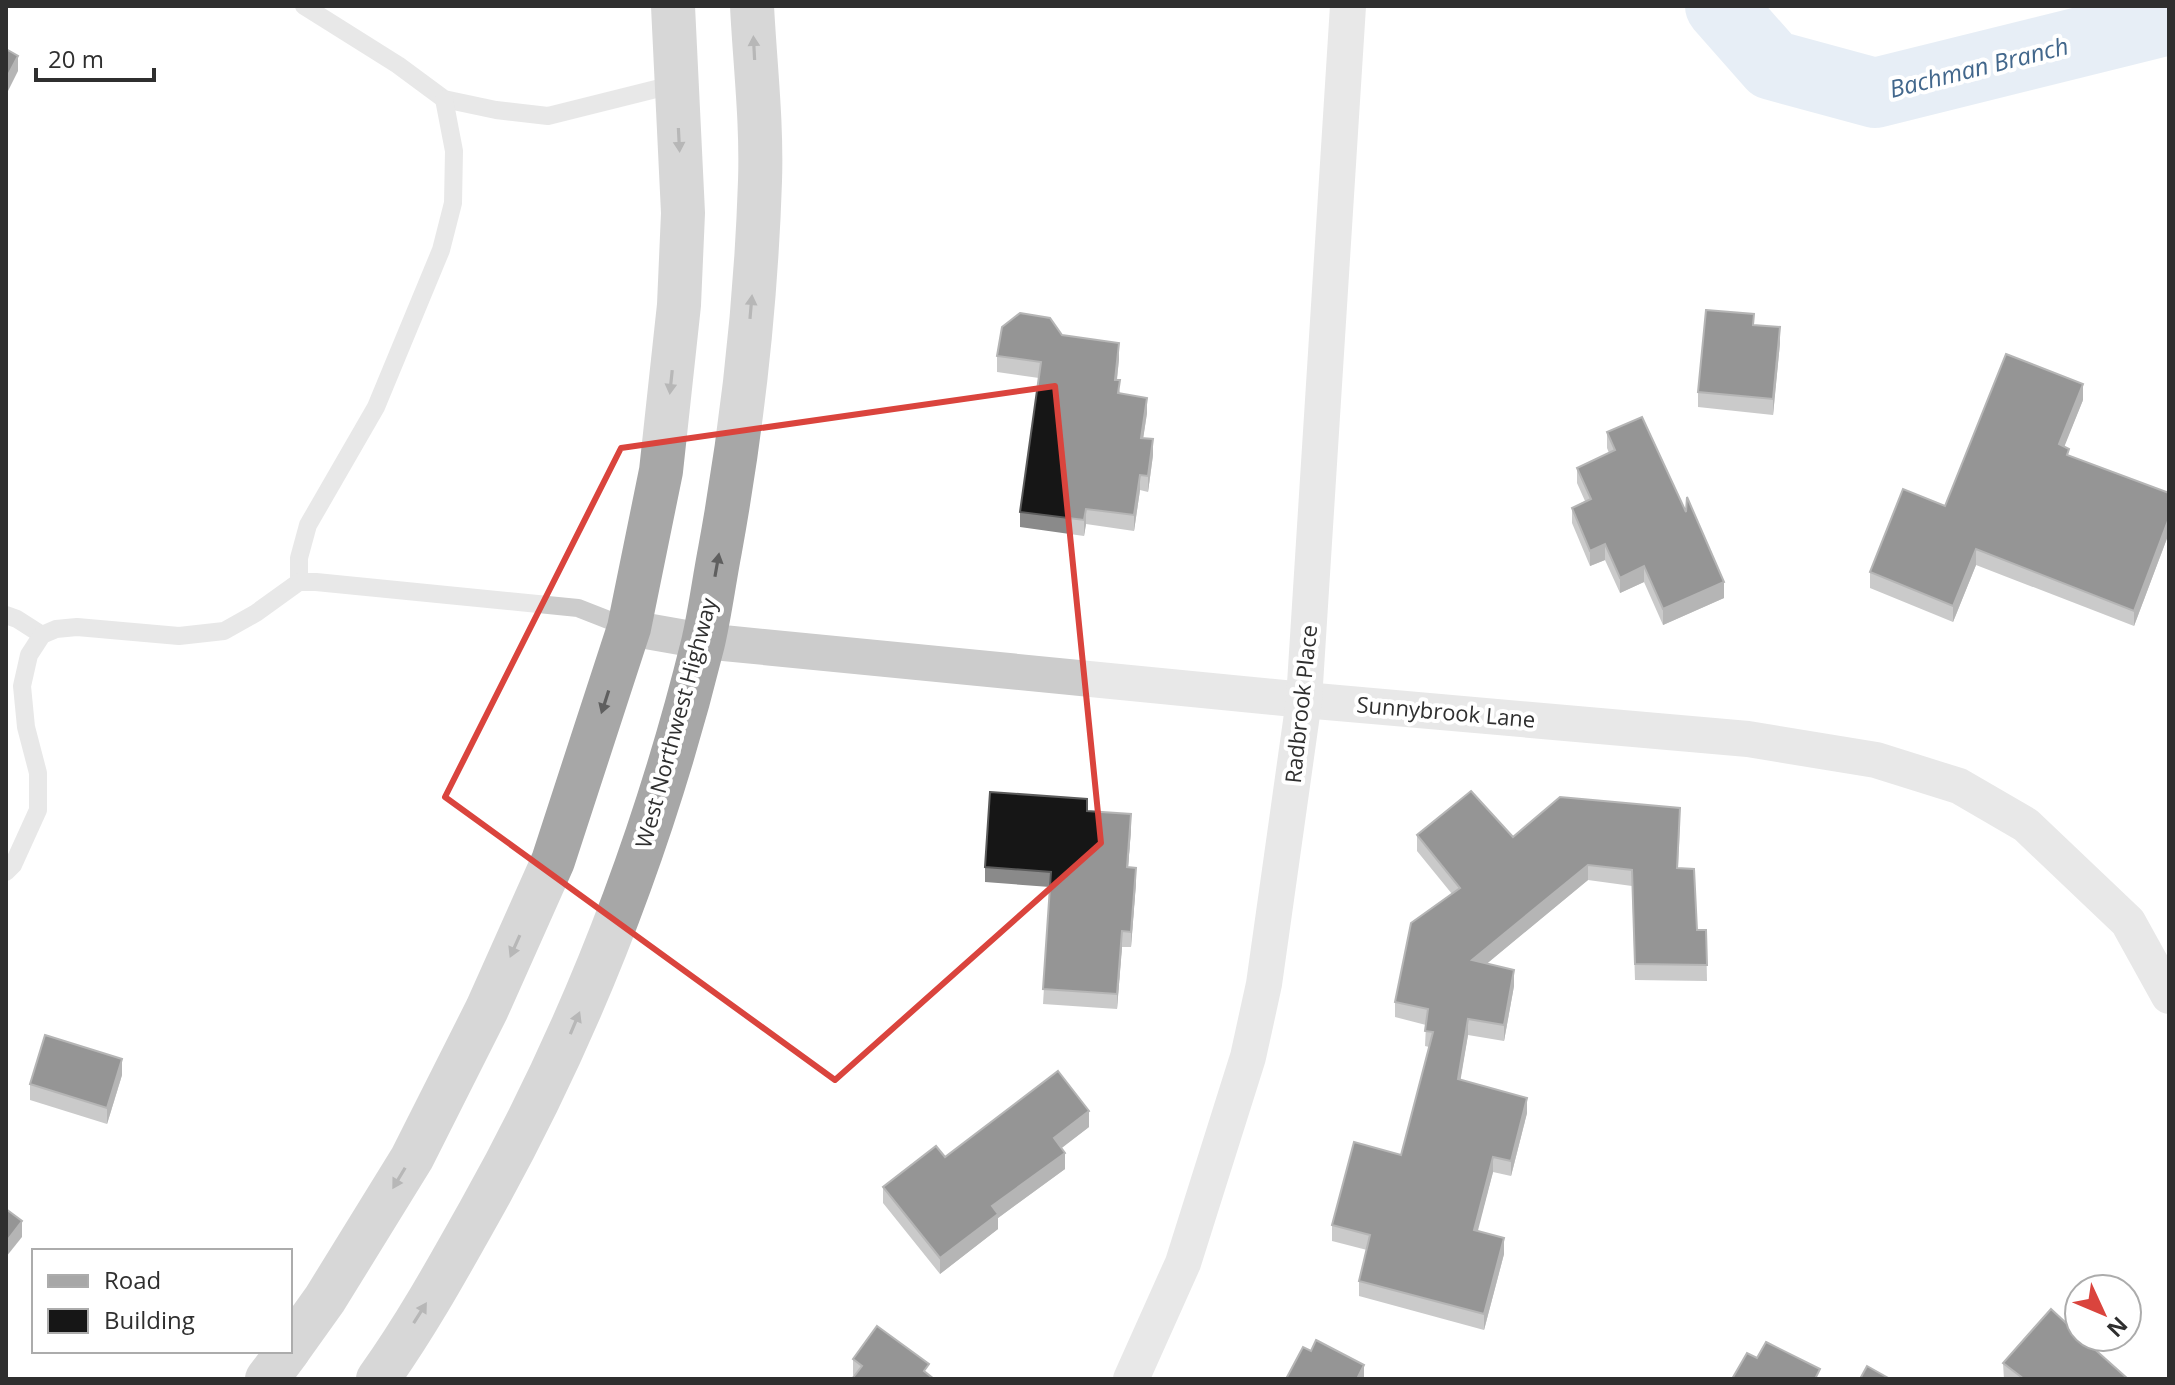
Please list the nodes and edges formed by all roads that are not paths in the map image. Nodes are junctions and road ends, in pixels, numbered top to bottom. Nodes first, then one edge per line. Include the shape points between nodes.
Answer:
1 (304, 6) edge
2 (673, 6) edge
3 (752, 6) edge
4 (1348, 6) edge
5 (677, 84) junction
6 (444, 99) junction
7 (299, 582) junction
8 (6, 615) edge
9 (629, 628) junction
10 (42, 635) junction
11 (703, 641) junction
12 (1304, 700) junction
13 (6, 872) edge
14 (2169, 996) edge
15 (292, 1345) edge
16 (286, 1353) edge
17 (267, 1379) edge
18 (378, 1379) edge
19 (1131, 1379) edge

1 - 6 lane
2 - 5 main road
11 -> 3 main road, West Northwest Highway via 732,483 753,288 760,177
4 - 12 street, Radbrook Place
5 - 6 lane via 548,116
5 -> 9 main road via 683,213 679,305 661,471
6 - 7 lane via 454,151 453,203 441,250 376,407 308,525
7 - 9 lane via 578,608
7 - 10 lane via 224,631 179,636 77,627
8 - 10 lane
9 - 11 street, Sunnybrook Lane
9 -> 15 main road via 553,861 487,1009 412,1158
10 - 13 lane via 29,655 22,686 38,773 38,810
11 - 12 street, Sunnybrook Lane
18 -> 11 main road, West Northwest Highway via 496,1182 572,1029 616,925
12 - 14 street, Sunnybrook Lane via 1748,739 1876,760 1959,786 2026,825 2128,922
12 - 19 street, Radbrook Place via 1264,984 1248,1057 1183,1263
16 - 17 main road

